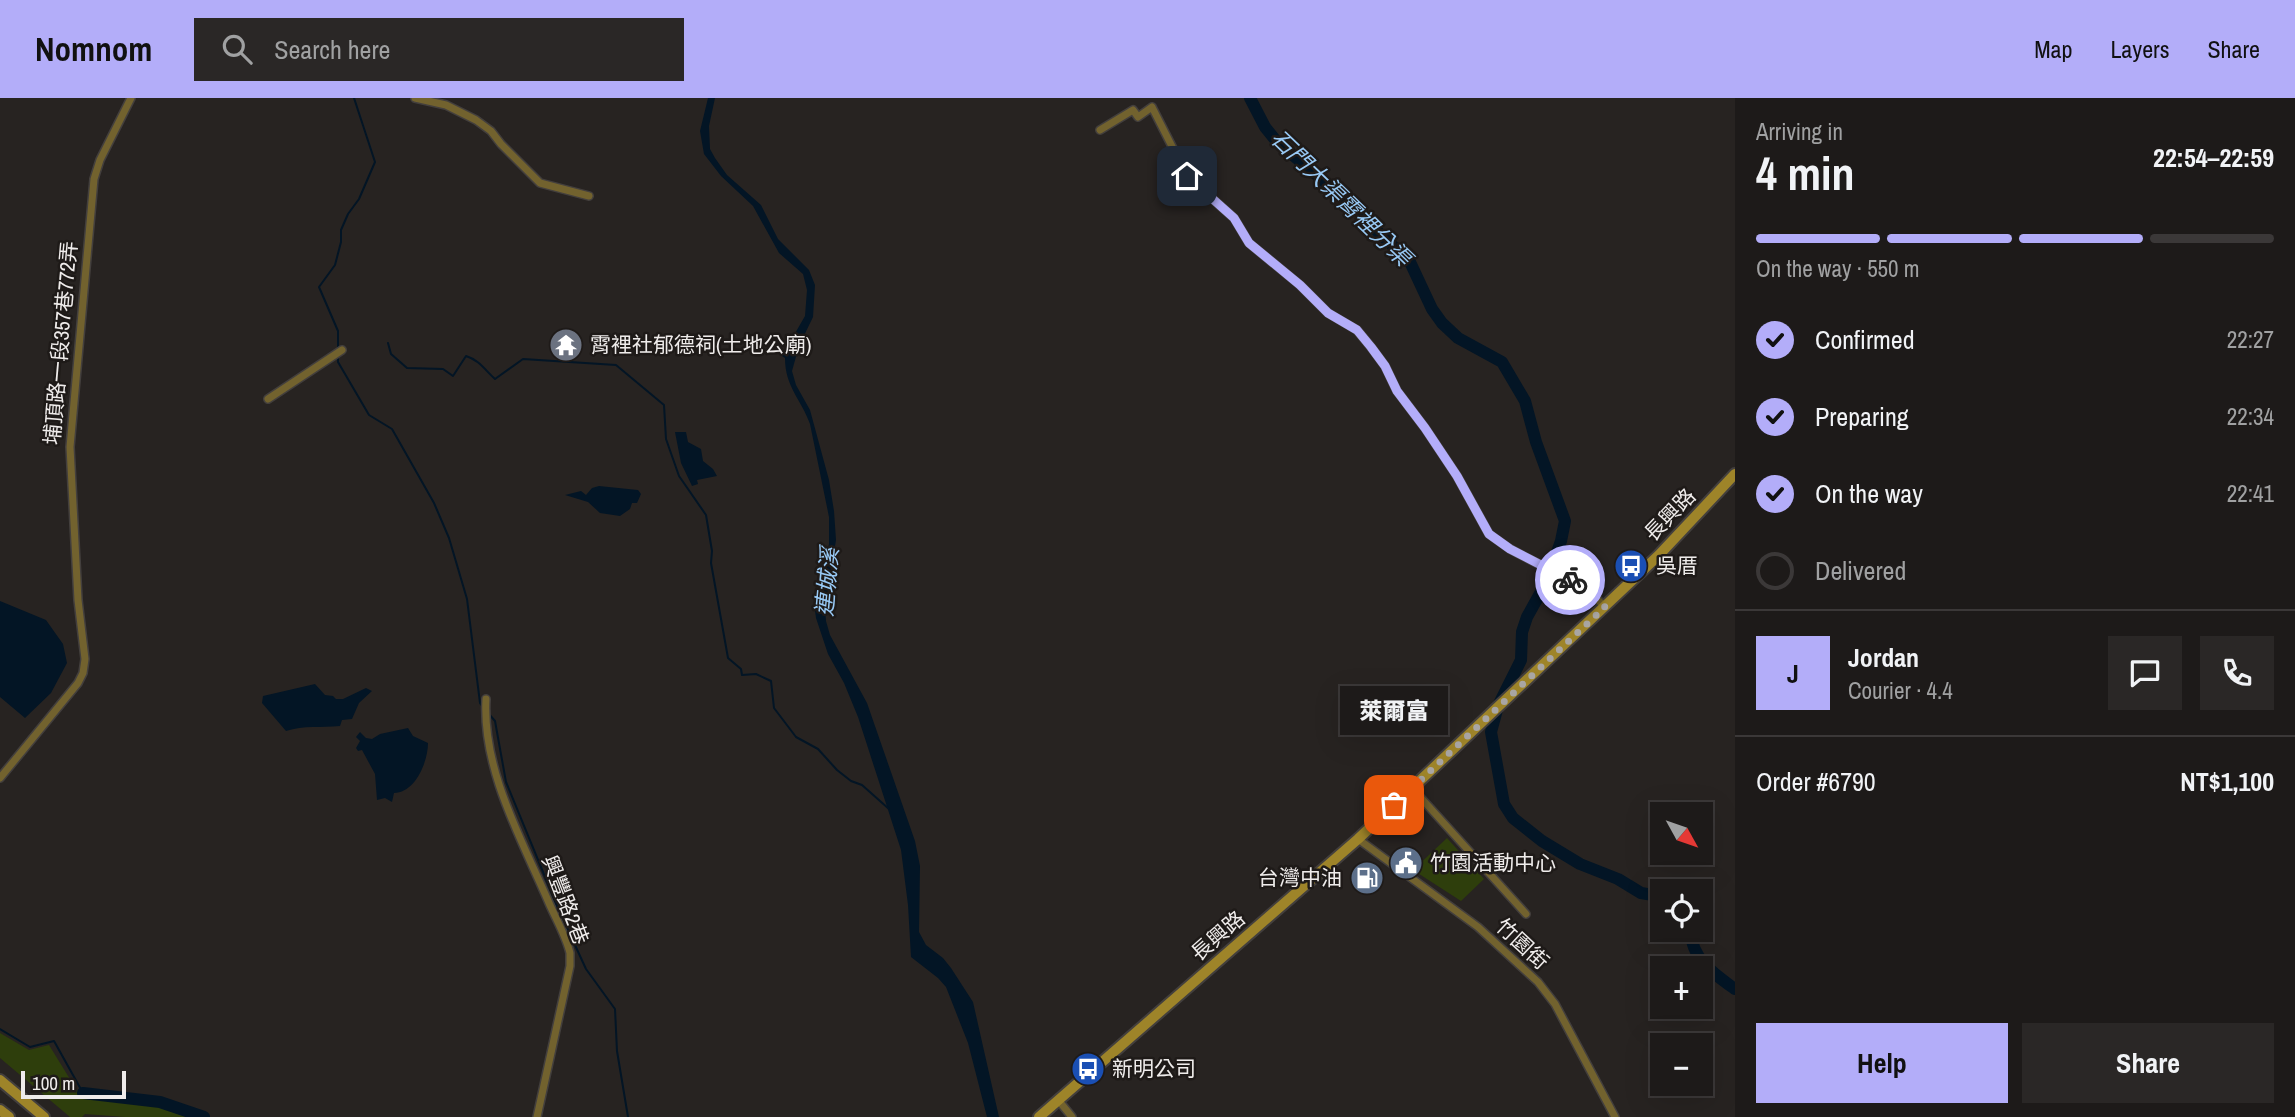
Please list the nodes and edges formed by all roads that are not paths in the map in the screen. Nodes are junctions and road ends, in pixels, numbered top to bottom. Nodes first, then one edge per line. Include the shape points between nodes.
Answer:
1 (131, 98) edge
2 (415, 98) edge
3 (1100, 130) dead end
4 (589, 196) dead end
5 (342, 350) dead end
6 (268, 399) dead end
7 (1735, 474) edge
8 (1605, 607) junction
9 (486, 699) dead end
10 (0, 778) edge
11 (1412, 788) junction
12 (1358, 839) junction
13 (1526, 914) dead end
14 (0, 1080) edge
15 (1059, 1101) junction
16 (0, 1110) edge
17 (9, 1117) edge
18 (44, 1117) edge
19 (537, 1117) edge
20 (1039, 1117) edge
21 (1072, 1117) edge
22 (1615, 1117) edge

1 - 10 street, 埔頂路一段357巷772弄 via 100,160 92,195 70,447 83,673
2 - 4 street via 446,105 476,120 540,183
3 - 8 street via 1133,110 1139,117 1152,107 1187,176 1234,218 1249,243 1328,313 1357,330 1371,347 1457,476 1489,534 1587,589
5 - 6 street
7 - 8 main road, 長興路
8 - 11 main road, 長興路
9 - 19 street, 興豐路2巷 via 496,772 570,953
11 - 12 main road, 長興路
11 - 13 street
12 - 15 main road, 長興路
12 - 22 street, 竹園街 via 1478,927 1538,982 1555,1004
14 - 18 main road
15 - 20 main road, 長興路
15 - 21 street
16 - 17 main road

